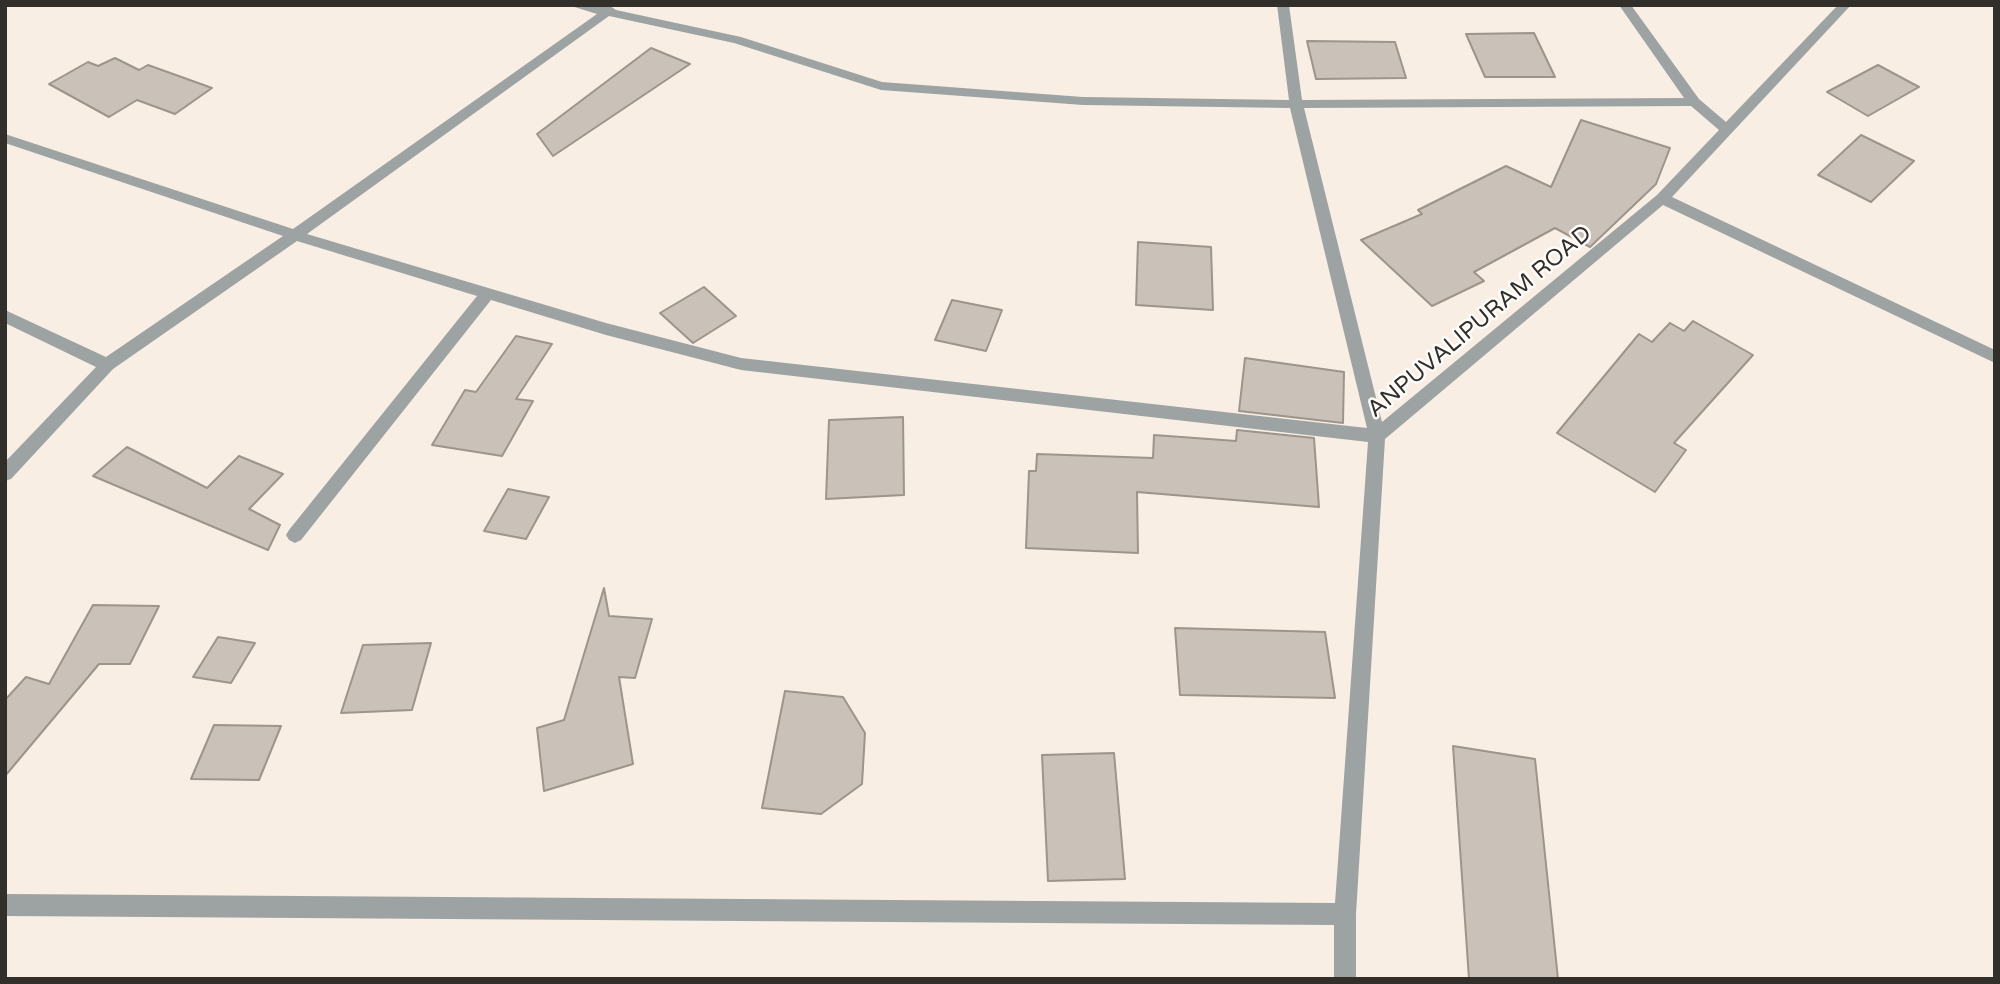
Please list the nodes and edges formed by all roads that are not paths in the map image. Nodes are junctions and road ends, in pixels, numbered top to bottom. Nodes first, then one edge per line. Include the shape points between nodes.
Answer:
1 (574, 5) edge
2 (1283, 5) edge
3 (1625, 5) edge
4 (1845, 5) edge
5 (610, 10) edge
6 (1694, 102) junction
7 (1296, 104) junction
8 (1725, 128) junction
9 (5, 138) edge
10 (1662, 198) junction
11 (295, 235) junction
12 (488, 293) junction
13 (5, 316) edge
14 (1995, 357) edge
15 (107, 365) junction
16 (1377, 436) junction
17 (5, 474) edge
18 (295, 535) dead end
19 (5, 905) edge
20 (1345, 914) junction
21 (1345, 979) edge

1 - 5 street
2 - 7 street
3 - 6 street
4 - 8 street, ANPUVALIPURAM ROAD
5 - 7 street via 737,40 881,86 1083,101
5 - 11 street
6 - 7 street
6 - 8 street
7 - 16 street
8 - 10 street, ANPUVALIPURAM ROAD
9 - 11 street
10 - 14 street
10 - 16 street, ANPUVALIPURAM ROAD
11 - 12 street
11 - 15 street
12 - 16 street via 741,364
12 - 18 street
13 - 15 street
15 - 17 street
16 - 20 street, ANPUVALIPURAM ROAD
19 - 20 street
20 - 21 street, ANPUVALIPURAM ROAD

